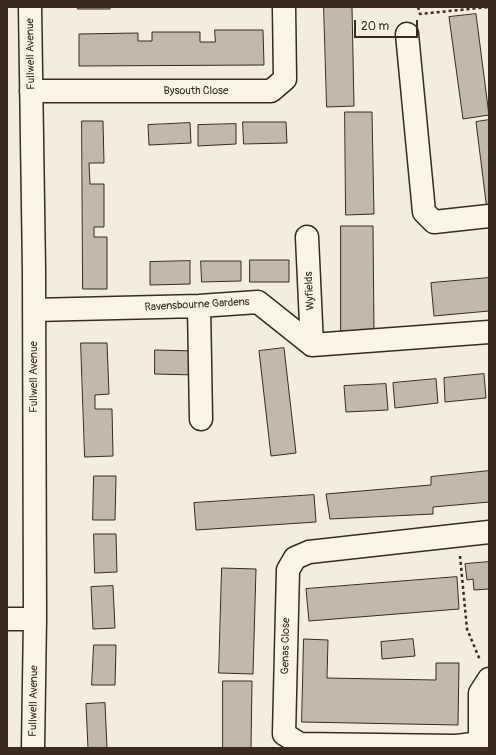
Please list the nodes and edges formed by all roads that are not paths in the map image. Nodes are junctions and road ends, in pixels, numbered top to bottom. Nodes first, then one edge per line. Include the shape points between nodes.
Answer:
1 (30, 7) edge
2 (284, 7) edge
3 (407, 34) dead end
4 (31, 91) junction
5 (489, 216) edge
6 (307, 237) dead end
7 (199, 306) junction
8 (34, 310) junction
9 (489, 332) edge
10 (312, 345) junction
11 (201, 420) dead end
12 (489, 532) edge
13 (7, 619) edge
14 (35, 619) junction
15 (489, 679) edge
16 (284, 741) edge
17 (481, 745) edge
18 (33, 748) edge

1 - 4 street, Fullwell Avenue
2 - 4 street, Bysouth Close via 285,79 271,91
3 - 5 street via 424,212 434,222
4 - 8 street, Fullwell Avenue
6 - 10 street, Wyfields
7 - 8 street, Ravensbourne Gardens
7 - 10 street, Ravensbourne Gardens via 258,302
7 - 11 street
8 - 14 street, Fullwell Avenue
9 - 10 street
12 - 16 street, Genas Close via 309,552 295,558 288,570
13 - 14 street
14 - 18 street, Fullwell Avenue
15 - 17 street via 480,693
16 - 17 street, Genas Close via 300,744

